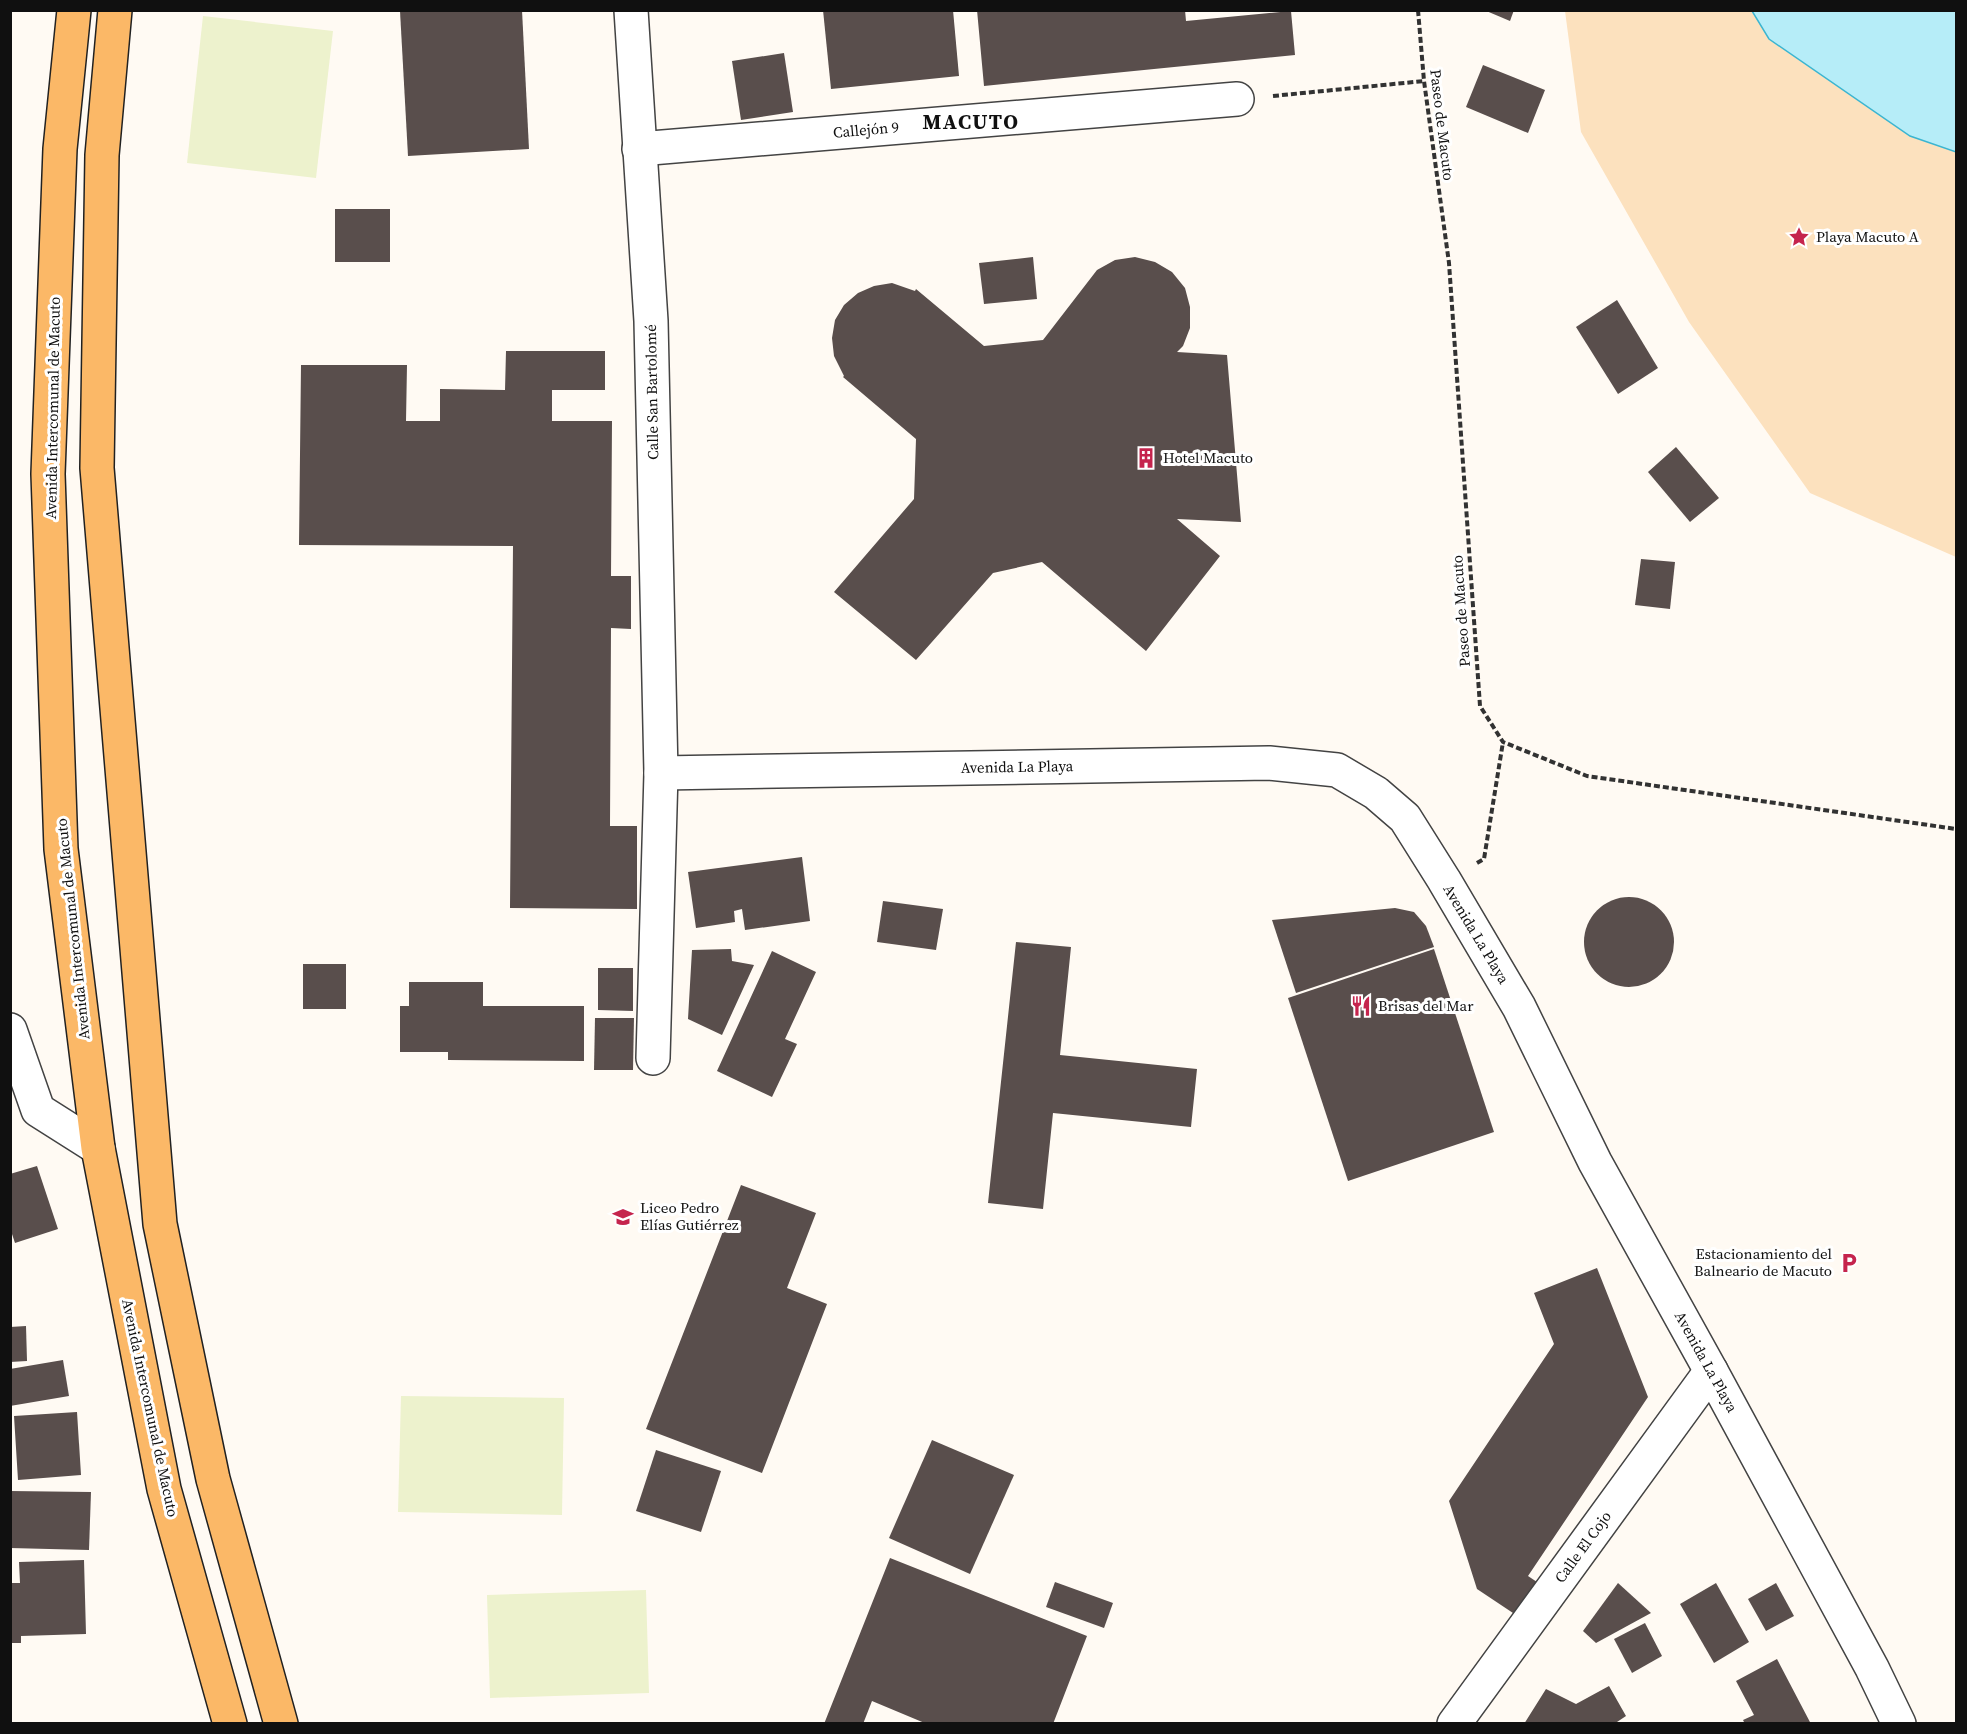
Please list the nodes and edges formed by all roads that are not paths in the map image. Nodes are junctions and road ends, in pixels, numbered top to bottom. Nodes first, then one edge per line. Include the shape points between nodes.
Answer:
1 (74, 10) edge
2 (115, 10) edge
3 (631, 10) edge
4 (1237, 99) road end
5 (639, 149) junction
6 (661, 773) junction
7 (10, 1030) edge
8 (653, 1058) dead end
9 (98, 1148) junction
10 (1712, 1371) junction
11 (230, 1724) edge
12 (281, 1724) edge
13 (1454, 1724) edge
14 (1899, 1724) edge

1 - 9 main road, Avenida Intercomunal de Macuto via 60,149 48,474 61,849
2 - 12 main road via 102,155 97,468 160,1224 213,1479
3 - 5 street, Calle San Bartolomé
4 - 5 street, Callejón 9
5 - 6 street, Calle San Bartolomé via 651,321
6 - 8 street, Calle San Bartolomé
6 - 10 street, Avenida La Playa via 1269,763 1337,770 1376,793 1405,818 1444,880 1519,1007 1595,1162
7 - 9 street via 38,1110
9 - 11 main road, Avenida Intercomunal de Macuto via 164,1489
10 - 13 street, Calle El Cojo
10 - 14 street, Avenida La Playa

